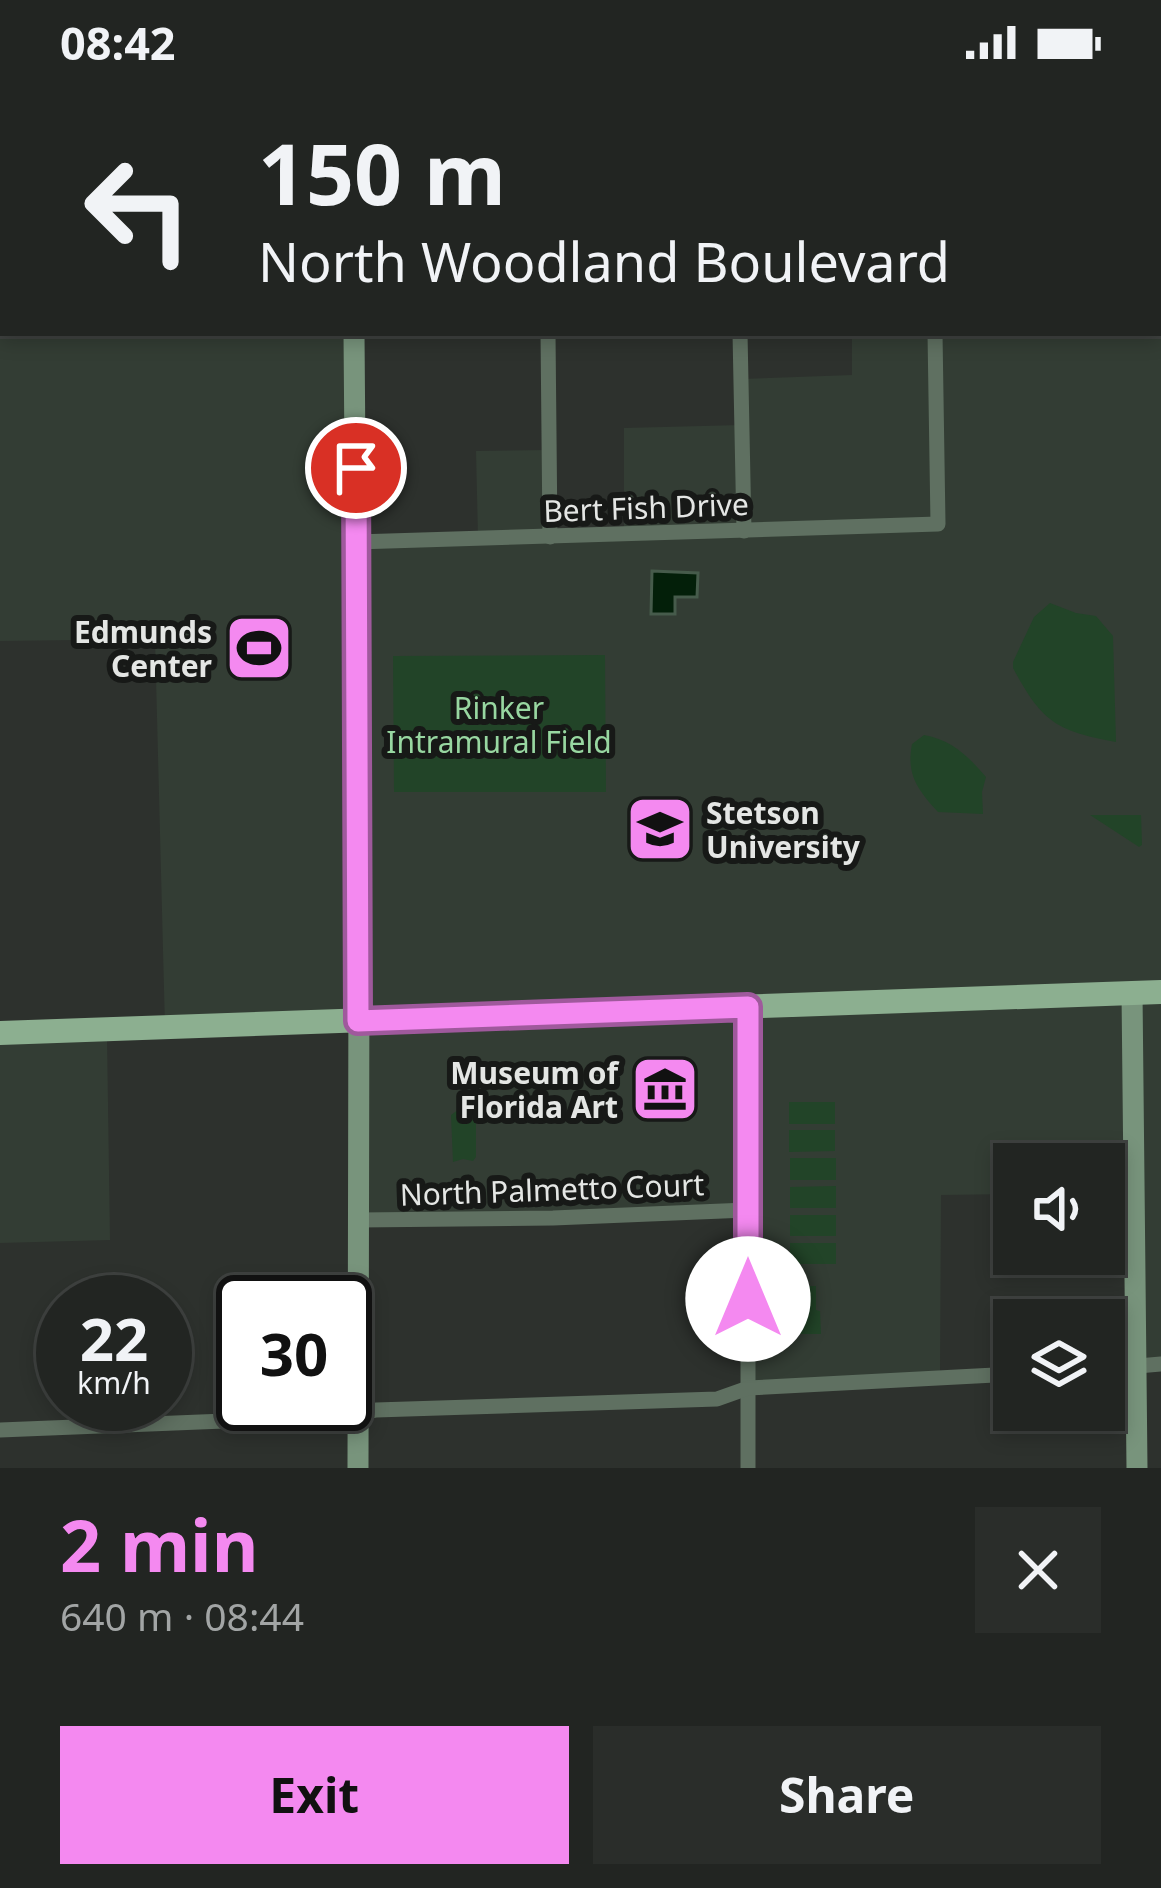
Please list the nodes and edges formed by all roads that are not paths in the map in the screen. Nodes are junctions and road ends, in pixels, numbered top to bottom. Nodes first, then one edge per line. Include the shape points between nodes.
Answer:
1 (354, 336) edge
2 (548, 336) edge
3 (740, 336) edge
4 (935, 336) edge
5 (744, 531) junction
6 (550, 537) junction
7 (356, 542) junction
8 (1132, 992) junction
9 (1161, 992) edge
10 (748, 1007) junction
11 (358, 1021) junction
12 (0, 1033) edge
13 (747, 1210) junction
14 (358, 1220) junction
15 (358, 1275) edge
16 (1161, 1364) edge
17 (1125, 1368) edge
18 (1136, 1368) junction
19 (993, 1375) edge
20 (748, 1388) junction
21 (372, 1411) edge
22 (216, 1421) edge
23 (0, 1430) edge
24 (358, 1431) edge
25 (358, 1468) edge
26 (748, 1468) edge
27 (1137, 1468) edge

1 - 7 street
2 - 6 street
3 - 5 street
4 - 5 street, Bert Fish Drive via 938,524
5 - 6 street, Bert Fish Drive
6 - 7 street, Bert Fish Drive
7 - 11 street
8 - 9 main road
8 - 10 main road
8 - 18 street
10 - 11 main road
10 - 13 street
11 - 12 main road
11 - 14 street
13 - 14 street, North Palmetto Court
13 - 20 street
14 - 15 street
16 - 18 street
17 - 18 street
18 - 27 street
19 - 20 street
20 - 21 street via 717,1399
20 - 26 street
22 - 23 street
24 - 25 street

